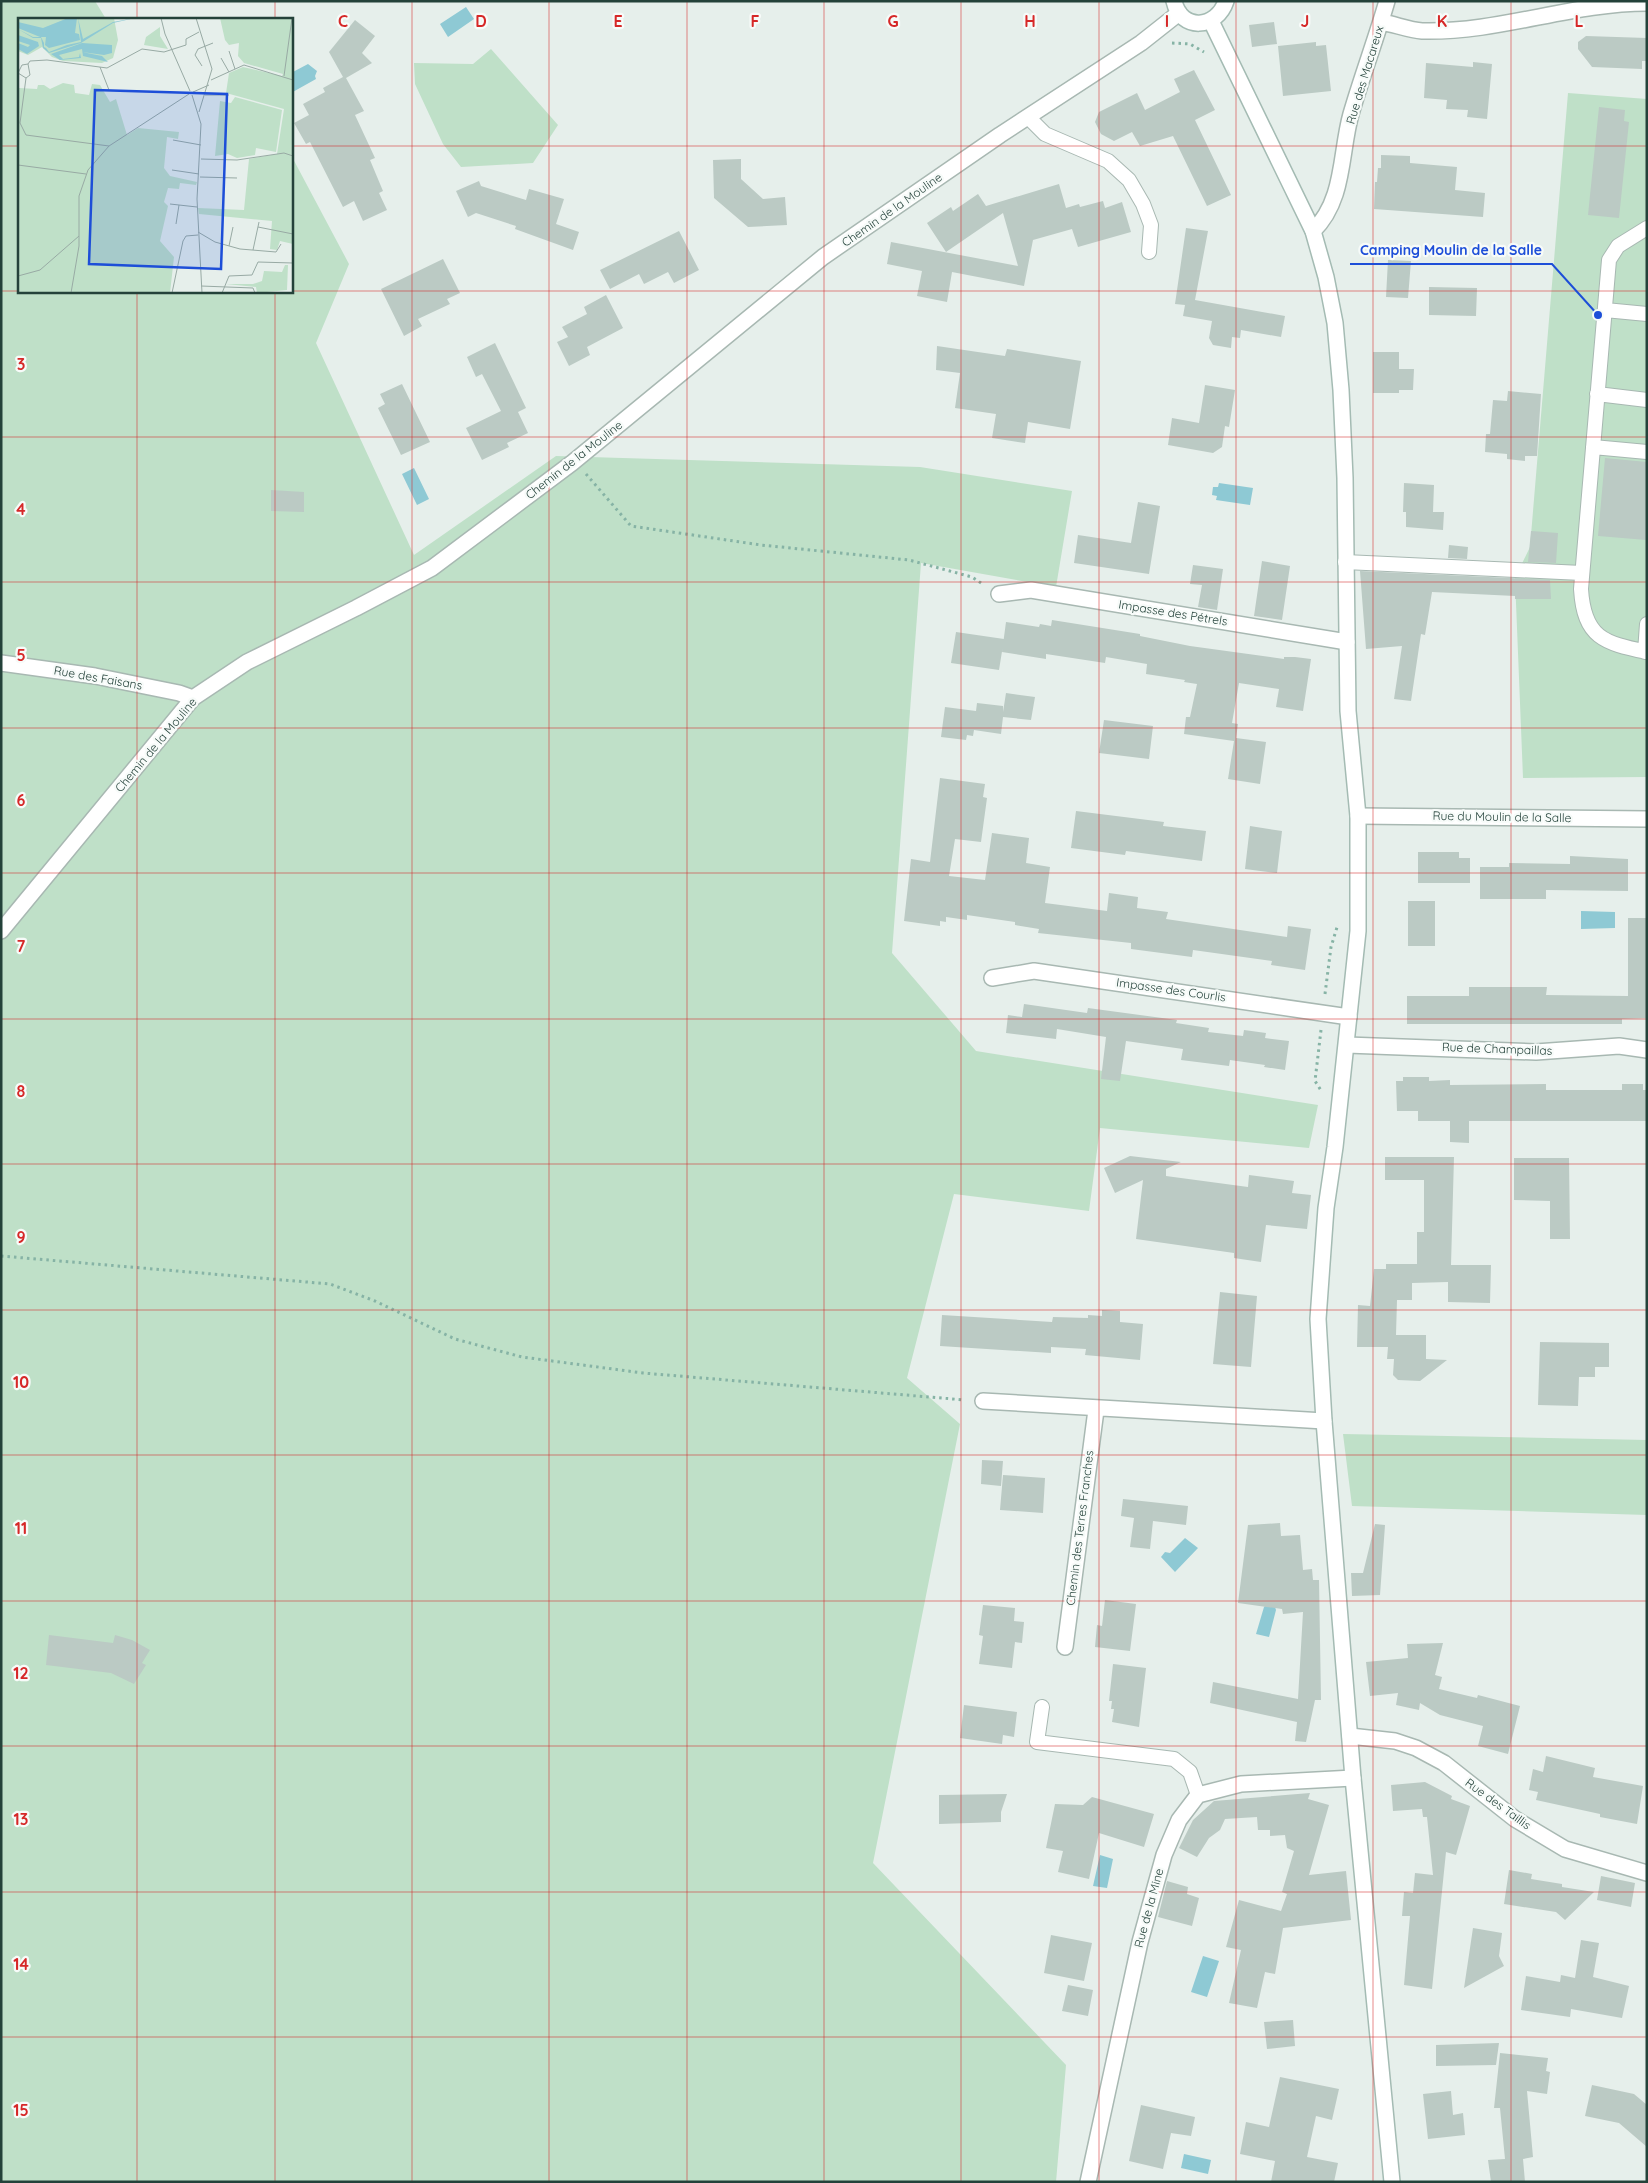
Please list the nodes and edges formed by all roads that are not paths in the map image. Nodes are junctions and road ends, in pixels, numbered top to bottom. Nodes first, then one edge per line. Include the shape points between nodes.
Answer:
1 (1226, 1) edge
2 (1387, 1) edge
3 (1647, 3) edge
4 (1176, 7) edge
5 (1211, 21) junction
6 (1381, 22) junction
7 (1028, 117) junction
8 (1646, 230) edge
9 (1313, 231) junction
10 (1149, 252) dead end
11 (1604, 310) junction
12 (1647, 314) edge
13 (1598, 394) junction
14 (1647, 400) edge
15 (1593, 447) junction
16 (1647, 452) edge
17 (1345, 562) junction
18 (1582, 573) junction
19 (999, 594) road end
20 (1647, 624) edge
21 (1347, 642) junction
22 (1646, 652) edge
23 (1, 663) edge
24 (193, 698) junction
25 (1358, 816) junction
26 (1647, 819) edge
27 (1, 931) edge
28 (992, 978) dead end
29 (1349, 1017) junction
30 (1346, 1045) junction
31 (1647, 1050) edge
32 (983, 1401) road end
33 (1096, 1410) junction
34 (1324, 1421) junction
35 (1065, 1647) dead end
36 (1042, 1707) dead end
37 (1350, 1736) junction
38 (1353, 1778) junction
39 (1198, 1795) junction
40 (1647, 1873) edge
41 (1088, 2182) edge
42 (1392, 2182) edge

1 - 5 street via 1218,16
2 - 6 street, Rue des Macareux
3 - 6 street via 1581,8 1516,23 1456,30 1420,31
4 - 5 street via 1194,23
4 - 7 street, Chemin de la Mouline via 1141,43
5 - 9 street
6 - 9 street, Rue des Macareux via 1350,116 1337,193
7 - 10 lane via 1045,134 1108,161 1128,180 1151,225
7 - 24 street, Chemin de la Mouline via 823,257 572,463 432,568 247,662
8 - 11 lane via 1618,246 1609,260
9 - 17 street via 1334,323 1345,478
11 - 12 lane
11 - 13 lane
13 - 14 lane
13 - 15 lane
15 - 16 lane
15 - 18 lane
17 - 18 lane
17 - 21 street
18 - 22 lane via 1582,604 1586,618 1598,635 1613,645
19 - 21 street, Impasse des Pétrels via 1031,590
20 - 22 lane
21 - 25 street via 1348,711
23 - 24 street, Rue des Faisans via 95,676
24 - 27 street, Chemin de la Mouline
25 - 26 street, Rue du Moulin de la Salle
25 - 29 street via 1358,930
28 - 29 street, Impasse des Courlis via 1034,971
29 - 30 street
30 - 31 street, Rue de Champaillas via 1536,1052 1619,1046
30 - 34 street via 1321,1255 1318,1319
32 - 33 street
33 - 34 street
33 - 35 street, Chemin des Terres Franches
34 - 37 street
36 - 39 lane via 1037,1742 1174,1759 1190,1772
37 - 38 street
37 - 40 street, Rue des Taillis via 1395,1741 1416,1748 1444,1763 1515,1819 1565,1849
38 - 39 street via 1241,1784
38 - 42 street
39 - 41 street, Rue de la Mine via 1179,1820 1164,1855 1140,1942

